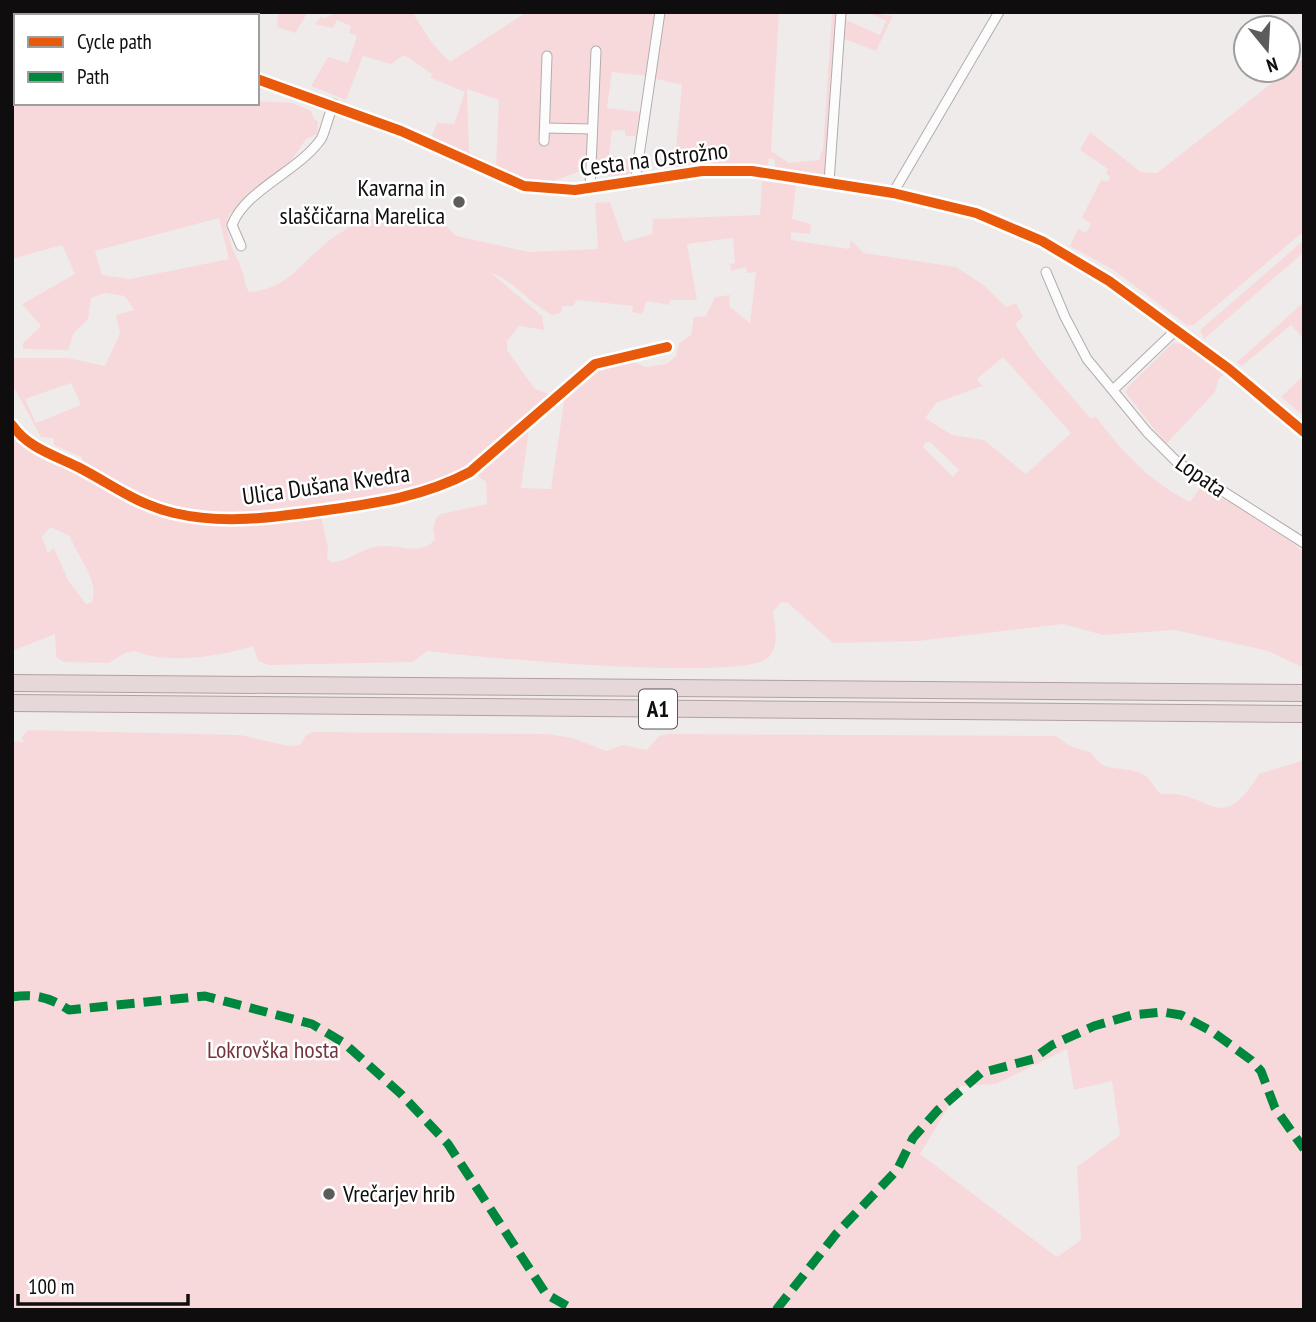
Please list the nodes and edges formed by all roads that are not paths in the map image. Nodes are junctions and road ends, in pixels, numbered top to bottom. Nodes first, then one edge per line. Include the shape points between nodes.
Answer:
1 (660, 12) edge
2 (841, 12) edge
3 (999, 12) edge
4 (596, 51) dead end
5 (547, 56) dead end
6 (259, 80) edge
7 (334, 104) junction
8 (545, 128) junction
9 (592, 128) junction
10 (544, 141) dead end
11 (829, 182) junction
12 (635, 183) junction
13 (590, 188) junction
14 (892, 193) junction
15 (241, 246) dead end
16 (1046, 272) dead end
17 (1176, 330) junction
18 (667, 347) dead end
19 (1114, 390) junction
20 (12, 425) edge
21 (1304, 432) edge
22 (1304, 543) edge
23 (12, 683) edge
24 (1304, 693) edge
25 (12, 703) edge
26 (1304, 715) edge

1 - 12 street, Cesta na Ostrožno
2 - 11 street
3 - 14 street
4 - 9 street
5 - 8 street
6 - 7 street, Cesta na Ostrožno
7 - 13 street, Cesta na Ostrožno via 524,186
7 - 15 street via 322,138 237,211 232,225
8 - 9 street
8 - 10 street
9 - 13 street
11 - 12 street, Cesta na Ostrožno via 726,169
11 - 14 street, Cesta na Ostrožno
12 - 13 street, Cesta na Ostrožno
14 - 17 street, Cesta na Ostrožno via 976,213 1064,253
16 - 19 street, Lopata via 1087,359
17 - 19 street
17 - 21 street, Cesta na Ostrožno
18 - 20 street, Ulica Dušana Kvedra via 595,364 470,472 448,485 285,517 199,517 127,498 80,468 29,444
19 - 22 street, Lopata via 1177,462
23 - 24 highway, A1
25 - 26 highway, A1

